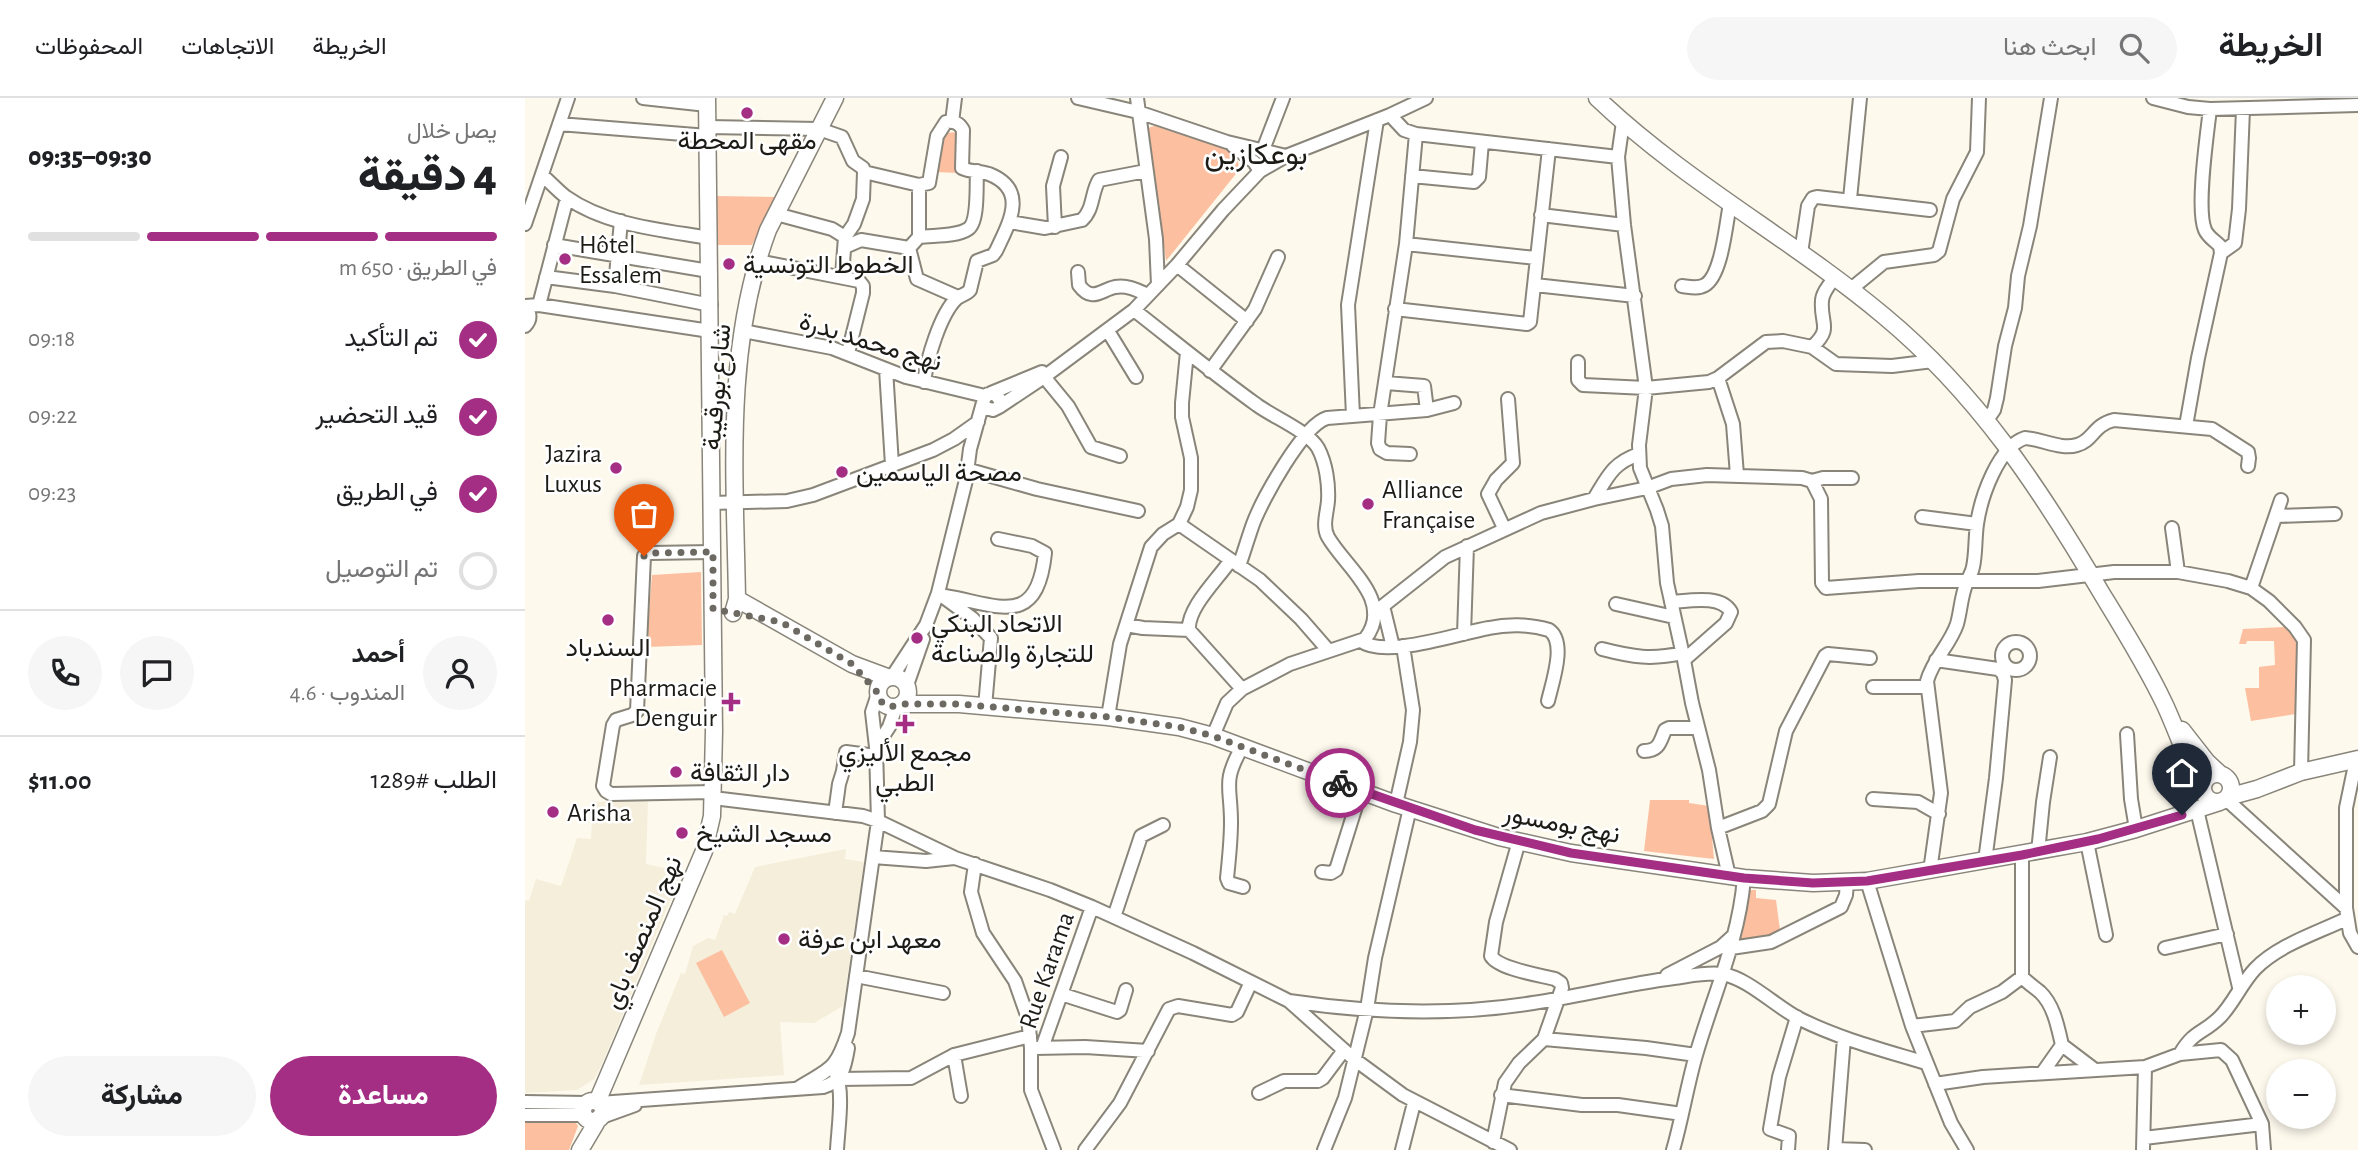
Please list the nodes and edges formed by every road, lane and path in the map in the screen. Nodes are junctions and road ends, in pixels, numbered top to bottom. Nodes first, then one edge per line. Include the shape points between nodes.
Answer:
1 (568, 98) edge
2 (643, 98) edge
3 (835, 98) edge
4 (955, 98) edge
5 (1078, 98) edge
6 (1137, 98) edge
7 (1283, 98) edge
8 (1426, 98) edge
9 (1860, 98) edge
10 (1979, 98) edge
11 (2051, 98) edge
12 (1600, 99) edge
13 (2161, 99) edge
14 (707, 102) edge
15 (1413, 102) edge
16 (2337, 102) edge
17 (2271, 103) edge
18 (2358, 105) edge
19 (2210, 109) junction
20 (2243, 109) junction
21 (1138, 112) junction
22 (1390, 115) junction
23 (1377, 120) junction
24 (952, 122) junction
25 (1623, 122) junction
26 (559, 124) junction
27 (819, 129) junction
28 (708, 131) junction
29 (1416, 134) junction
30 (1227, 142) junction
31 (1482, 142) junction
32 (1263, 149) junction
33 (1549, 149) junction
34 (1286, 156) junction
35 (1062, 157) dead end
36 (1618, 157) junction
37 (977, 171) junction
38 (1146, 171) junction
39 (1260, 171) junction
40 (864, 172) junction
41 (542, 175) junction
42 (1412, 176) junction
43 (919, 185) junction
44 (567, 198) junction
45 (1850, 199) junction
46 (1730, 204) junction
47 (1930, 210) dead end
48 (776, 214) junction
49 (1541, 215) junction
50 (621, 221) junction
51 (1009, 222) junction
52 (525, 224) edge
53 (1624, 225) junction
54 (1055, 227) junction
55 (919, 237) junction
56 (710, 238) junction
57 (845, 242) junction
58 (554, 244) junction
59 (1406, 244) junction
60 (909, 248) junction
61 (1801, 253) junction
62 (2221, 253) junction
63 (618, 254) junction
64 (1278, 257) dead end
65 (1536, 258) junction
66 (758, 261) junction
67 (1177, 265) junction
68 (709, 271) junction
69 (1078, 272) dead end
70 (842, 276) junction
71 (546, 277) junction
72 (1835, 277) junction
73 (1158, 285) junction
74 (1535, 285) junction
75 (615, 286) junction
76 (1682, 286) dead end
77 (1851, 289) junction
78 (1148, 295) junction
79 (1635, 296) junction
80 (958, 297) junction
81 (539, 305) junction
82 (711, 305) junction
83 (525, 306) edge
84 (1395, 309) junction
85 (1133, 310) junction
86 (1247, 321) junction
87 (525, 326) edge
88 (710, 331) junction
89 (743, 331) junction
90 (1108, 331) junction
91 (1812, 347) junction
92 (1187, 352) junction
93 (848, 353) junction
94 (1933, 361) junction
95 (1578, 362) dead end
96 (885, 369) junction
97 (1210, 370) junction
98 (1042, 375) junction
99 (1136, 377) dead end
100 (1718, 378) junction
101 (924, 382) junction
102 (1386, 383) junction
103 (1646, 388) junction
104 (1508, 399) dead end
105 (1454, 403) dead end
106 (988, 407) junction
107 (1427, 410) junction
108 (1380, 415) junction
109 (1353, 416) junction
110 (1987, 420) junction
111 (2186, 426) junction
112 (1304, 435) junction
113 (2009, 447) junction
114 (1410, 454) dead end
115 (1639, 454) junction
116 (1120, 456) dead end
117 (892, 465) junction
118 (2248, 466) dead end
119 (968, 474) junction
120 (1737, 475) junction
121 (1852, 478) dead end
122 (1812, 481) junction
123 (1647, 488) junction
124 (1594, 499) junction
125 (2281, 500) dead end
126 (712, 503) junction
127 (736, 503) junction
128 (1137, 511) dead end
129 (2335, 514) dead end
130 (2277, 516) junction
131 (1922, 517) dead end
132 (1179, 524) junction
133 (1977, 524) junction
134 (1504, 528) junction
135 (2172, 528) dead end
136 (998, 539) dead end
137 (1467, 546) junction
138 (713, 552) junction
139 (1235, 564) junction
140 (2178, 572) junction
141 (2091, 575) junction
142 (1967, 582) junction
143 (2251, 588) junction
144 (940, 594) junction
145 (1671, 602) junction
146 (1616, 604) dead end
147 (735, 606) junction
148 (713, 609) junction
149 (1379, 609) junction
150 (1674, 617) junction
151 (926, 625) junction
152 (1126, 625) junction
153 (1189, 630) junction
154 (1464, 634) junction
155 (1361, 641) junction
156 (1398, 647) junction
157 (1602, 649) dead end
158 (1328, 650) junction
159 (1683, 656) junction
160 (1870, 658) dead end
161 (1936, 660) junction
162 (852, 664) junction
163 (889, 677) junction
164 (1873, 687) dead end
165 (1927, 687) junction
166 (1242, 689) junction
167 (878, 693) junction
168 (904, 696) junction
169 (1548, 701) dead end
170 (2165, 705) junction
171 (985, 707) junction
172 (1108, 717) junction
173 (1697, 728) junction
174 (2127, 734) dead end
175 (1213, 736) junction
176 (1242, 747) junction
177 (876, 751) junction
178 (1644, 751) dead end
179 (2050, 757) dead end
180 (2357, 759) edge
181 (2301, 772) junction
182 (2224, 776) junction
183 (2275, 780) junction
184 (1361, 790) junction
185 (2203, 790) junction
186 (713, 795) junction
187 (1873, 799) dead end
188 (2224, 799) junction
189 (1403, 806) junction
190 (2197, 810) junction
191 (835, 813) junction
192 (1939, 814) junction
193 (2167, 820) junction
194 (878, 821) junction
195 (1163, 825) dead end
196 (1718, 828) junction
197 (2136, 829) junction
198 (1519, 841) junction
199 (2087, 842) junction
200 (2030, 853) junction
201 (873, 857) junction
202 (955, 858) junction
203 (1985, 861) junction
204 (975, 864) junction
205 (1930, 871) junction
206 (1322, 872) dead end
207 (1737, 877) junction
208 (1867, 881) junction
209 (1847, 882) junction
210 (1243, 887) dead end
211 (1092, 907) junction
212 (2346, 913) junction
213 (1114, 917) junction
214 (2227, 934) junction
215 (2106, 935) dead end
216 (1732, 942) junction
217 (2358, 947) edge
218 (2165, 948) dead end
219 (1723, 974) junction
220 (856, 976) junction
221 (2022, 977) junction
222 (1657, 979) junction
223 (1251, 982) junction
224 (2239, 987) junction
225 (1126, 990) dead end
226 (943, 993) dead end
227 (1061, 994) junction
228 (1559, 999) junction
229 (1289, 1001) junction
230 (1367, 1009) junction
231 (1797, 1017) junction
232 (1912, 1026) junction
233 (1844, 1038) junction
234 (1544, 1039) junction
235 (1034, 1044) junction
236 (2062, 1045) junction
237 (1344, 1050) junction
238 (1148, 1051) junction
239 (2180, 1054) junction
240 (954, 1055) junction
241 (1696, 1055) junction
242 (1354, 1059) junction
243 (1926, 1063) junction
244 (2145, 1067) junction
245 (2095, 1070) junction
246 (2043, 1072) junction
247 (831, 1077) junction
248 (1935, 1084) junction
249 (1259, 1093) dead end
250 (1501, 1095) junction
251 (961, 1096) dead end
252 (525, 1102) edge
253 (1414, 1103) junction
254 (593, 1108) junction
255 (1682, 1114) junction
256 (525, 1115) edge
257 (2262, 1124) junction
258 (1493, 1142) junction
259 (2144, 1144) edge
260 (1091, 1148) edge
261 (1835, 1149) edge
262 (579, 1150) edge
263 (837, 1150) edge
264 (1054, 1150) edge
265 (1324, 1150) edge
266 (1402, 1150) edge
267 (1510, 1150) edge
268 (1673, 1150) edge
269 (1788, 1150) edge
270 (1865, 1150) edge
271 (1967, 1150) edge
272 (2265, 1150) edge

1 - 26 street
2 - 14 street
3 - 27 main road, شارع بورقيبة
4 - 24 street
5 - 21 street
6 - 21 street
7 - 32 street
8 - 15 street
9 - 45 street
10 - 77 street via 1977,152 1954,199 1939,251 1884,262
11 - 110 street via 2015,308 1997,398
12 - 25 main road
13 - 19 street
14 - 28 main road, شارع بورقيبة
15 - 22 street
16 - 17 street
16 - 18 street
17 - 20 street
19 - 20 street
19 - 62 street via 2203,224
20 - 62 street via 2235,243
21 - 30 street
21 - 38 street
22 - 23 street
22 - 29 street via 1404,130
23 - 34 street
23 - 109 street via 1349,305
24 - 37 street via 963,130 962,168
24 - 43 street via 939,130 929,183
25 - 36 street
25 - 46 main road
26 - 28 street
26 - 41 street
27 - 28 street
27 - 40 street via 842,137
27 - 48 main road, شارع بورقيبة
28 - 56 main road, شارع بورقيبة
29 - 31 street
29 - 42 street
30 - 32 street
30 - 39 street
31 - 33 street
31 - 42 street via 1479,177 1474,182
32 - 34 street
33 - 36 street
33 - 49 street
34 - 39 street
35 - 54 street via 1053,186
36 - 53 street
37 - 51 street via 1001,181 1013,194
37 - 55 street via 972,225 959,233
38 - 54 street via 1101,178 1087,215
38 - 73 street
39 - 67 street
40 - 43 street
40 - 57 street via 863,199
41 - 44 street
41 - 52 street
42 - 59 street
43 - 55 street
44 - 50 street
44 - 58 street
45 - 47 street
45 - 61 street via 1813,198
46 - 61 main road
46 - 76 street via 1713,278 1702,286
48 - 57 street via 832,229
48 - 66 main road, شارع بورقيبة
49 - 53 street
49 - 65 street
50 - 56 street
50 - 63 street
51 - 54 street
51 - 80 street via 993,255 977,261 970,290
53 - 79 street
55 - 60 street
56 - 68 main road, شارع بورقيبة
57 - 60 street via 863,240
57 - 70 street
58 - 63 street
58 - 71 street
59 - 65 street
59 - 84 street
60 - 80 street via 917,279
61 - 72 main road
62 - 111 street
63 - 68 street
63 - 75 street
64 - 86 street
65 - 74 street
66 - 70 street
66 - 89 main road, شارع بورقيبة
67 - 73 street
67 - 86 street
68 - 82 main road, شارع بورقيبة
69 - 78 street via 1079,285 1089,294 1125,287
70 - 93 street via 863,286
71 - 75 street
71 - 81 street
72 - 77 main road
72 - 91 street via 1822,299 1826,328
73 - 78 street
74 - 79 street
74 - 84 street via 1527,324
75 - 82 street
77 - 94 main road
78 - 85 street
79 - 103 street
80 - 101 street via 940,326
81 - 83 street
81 - 88 street
82 - 88 main road, شارع بورقيبة
83 - 87 street via 530,318
84 - 102 street
85 - 90 street
85 - 92 street
86 - 97 street
88 - 126 main road, شارع بورقيبة
89 - 93 street, نهج محمد بدرة
89 - 127 main road, شارع بورقيبة via 735,392
90 - 98 street
90 - 99 street
91 - 94 street via 1836,364 1892,366
91 - 100 street via 1766,342
92 - 97 street
92 - 132 street via 1182,403 1192,476 1188,507
93 - 96 street, نهج محمد بدرة
94 - 110 main road
95 - 103 street via 1578,380 1583,385
96 - 101 street, نهج محمد بدرة
96 - 117 street
97 - 112 street
98 - 106 street
98 - 116 street via 1068,406 1091,447
100 - 103 street
100 - 120 street via 1733,424
101 - 106 street, نهج محمد بدرة
102 - 107 street via 1424,386
102 - 108 street
103 - 115 street
104 - 134 street via 1513,463 1488,494
105 - 107 street
106 - 117 street via 954,439
106 - 119 street
107 - 108 street
108 - 109 street
108 - 114 street via 1380,449
109 - 112 street via 1322,419
110 - 113 main road
111 - 113 street via 2114,420 2103,422 2077,445 2025,438
111 - 118 street via 2212,429 2230,439 2248,452
112 - 139 street via 1265,500
112 - 149 street via 1318,449 1326,473 1326,533
113 - 133 street via 1993,472
113 - 141 main road
115 - 123 street
115 - 124 street via 1613,469
117 - 127 street via 799,498
119 - 128 street
119 - 144 street
120 - 122 street
120 - 123 street via 1671,479
121 - 122 street
122 - 142 street via 1821,499 1824,586
123 - 124 street
123 - 145 street via 1661,526
124 - 134 street
125 - 130 street
126 - 127 street
126 - 138 main road, شارع بورقيبة
127 - 147 main road, شارع بورقيبة
129 - 130 street
130 - 143 street
131 - 133 street
132 - 139 street
132 - 152 street via 1151,547
133 - 142 street via 1973,569
134 - 137 street
135 - 140 street
136 - 144 street via 1045,553 1037,589 1025,603 1001,607
137 - 149 street via 1445,557
137 - 154 street
138 - 148 main road, شارع بورقيبة
138 - 186 street via 644,556 637,711 613,725 603,786 611,794
139 - 153 street via 1199,603
139 - 158 street via 1285,603
140 - 141 street
140 - 143 street
141 - 142 street
141 - 170 main road
142 - 161 street via 1956,626
143 - 181 street via 2304,640
144 - 151 street
144 - 171 street via 991,639
145 - 150 street
145 - 159 street via 1718,602 1731,612 1726,624
146 - 150 street
147 - 148 main road, نهج بومسور
147 - 162 main road, نهج بومسور via 781,622
148 - 186 main road, نهج المنصف باي
149 - 155 street
149 - 156 street
150 - 159 street
151 - 163 street
151 - 168 street
152 - 153 street
152 - 172 street
153 - 166 street
154 - 156 street
154 - 169 street via 1511,626 1540,627 1553,633 1558,653
155 - 156 street via 1372,648
155 - 158 street
156 - 189 street via 1413,710
157 - 159 street via 1641,658
158 - 166 street
159 - 173 street
160 - 196 street via 1825,656 1786,731 1769,804
161 - 165 street
161 - 203 street via 2006,670
162 - 163 main road, نهج بومسور
162 - 167 main road, نهج بومسور
163 - 167 main road
163 - 168 main road, نهج بومسور via 903,680
164 - 165 street
165 - 192 street via 1941,793
166 - 175 street via 1227,704
167 - 168 main road, نهج بومسور via 884,704
167 - 177 street via 872,712
168 - 171 main road, نهج بومسور
168 - 177 street
170 - 182 main road via 2189,741
170 - 185 main road
171 - 172 main road, نهج بومسور
172 - 175 main road, نهج بومسور
173 - 178 street via 1669,728 1658,746
173 - 196 street
174 - 197 street
175 - 176 main road, نهج بومسور
176 - 184 main road, نهج بومسور
176 - 210 street via 1230,768 1228,784 1227,878
177 - 191 street via 846,752
177 - 194 street
179 - 200 street
180 - 181 main road, نهج بومسور
180 - 212 street via 2346,808
181 - 183 main road, نهج بومسور
182 - 183 main road, نهج بومسور
182 - 185 main road via 2206,779
182 - 188 main road via 2231,788
183 - 188 main road, نهج بومسور
184 - 189 main road, نهج بومسور
184 - 206 street via 1336,870
185 - 188 main road via 2209,800
185 - 193 main road, نهج بومسور
186 - 191 street
186 - 254 main road, نهج المنصف باي via 704,851
187 - 192 street via 1918,803
188 - 190 main road, نهج بومسور
188 - 212 street
189 - 198 main road, نهج بومسور
189 - 230 street
190 - 193 main road, نهج بومسور
190 - 214 street
191 - 194 street
192 - 205 street
193 - 197 main road, نهج بومسور
194 - 201 street
194 - 202 street
195 - 213 street via 1141,836
196 - 207 street
197 - 199 main road, نهج بومسور
198 - 207 main road, نهج بومسور
198 - 228 street via 1491,956 1506,966 1555,979 1560,983
199 - 200 main road, نهج بومسور
199 - 215 street
200 - 203 main road, نهج بومسور
200 - 221 street
201 - 202 street
201 - 220 street
202 - 204 street
203 - 205 main road, نهج بومسور
204 - 211 street
204 - 235 street via 971,892 979,922 1016,985
205 - 208 main road, نهج بومسور
207 - 209 main road, نهج بومسور
207 - 216 street via 1740,910
208 - 209 main road, نهج بومسور
208 - 232 street
209 - 216 street via 1842,907 1771,942
211 - 213 street
211 - 227 street, Rue Karama
212 - 217 street
212 - 224 street via 2279,951
213 - 223 street
214 - 218 street
214 - 224 street
216 - 219 street
216 - 222 street
219 - 222 street
219 - 231 street
219 - 241 street
220 - 226 street
220 - 247 street via 848,1033
221 - 232 street via 1955,1021
221 - 236 street via 2049,1003
222 - 228 street
223 - 229 street
223 - 238 street via 1233,1015 1178,1006 1169,1009
224 - 239 street via 2226,1011 2193,1035
225 - 227 street via 1117,1013
227 - 235 street, Rue Karama
228 - 230 street via 1478,1011
228 - 234 street
229 - 230 street
229 - 237 street
230 - 242 street
231 - 233 street
231 - 269 street via 1770,1129 1789,1136
232 - 243 street
233 - 243 street
233 - 261 street
234 - 241 street
234 - 250 street via 1513,1072
235 - 238 street
235 - 240 street
235 - 264 street via 1032,1095
236 - 245 street
236 - 246 street
237 - 242 street
237 - 249 street via 1323,1079 1284,1080
238 - 260 street
239 - 244 street
239 - 257 street via 2221,1050 2228,1055
240 - 247 street via 904,1079
240 - 251 street
241 - 255 street
242 - 253 street
242 - 265 street via 1345,1098
243 - 248 street
244 - 245 street
244 - 259 street
245 - 246 street
246 - 248 street
247 - 254 street via 810,1089 652,1099
247 - 263 street via 841,1100
248 - 271 street
250 - 255 street
250 - 258 street
252 - 254 street
253 - 258 street
253 - 266 street
254 - 256 street
254 - 262 main road
255 - 268 street
257 - 259 street
257 - 272 street
258 - 267 street
261 - 270 street

